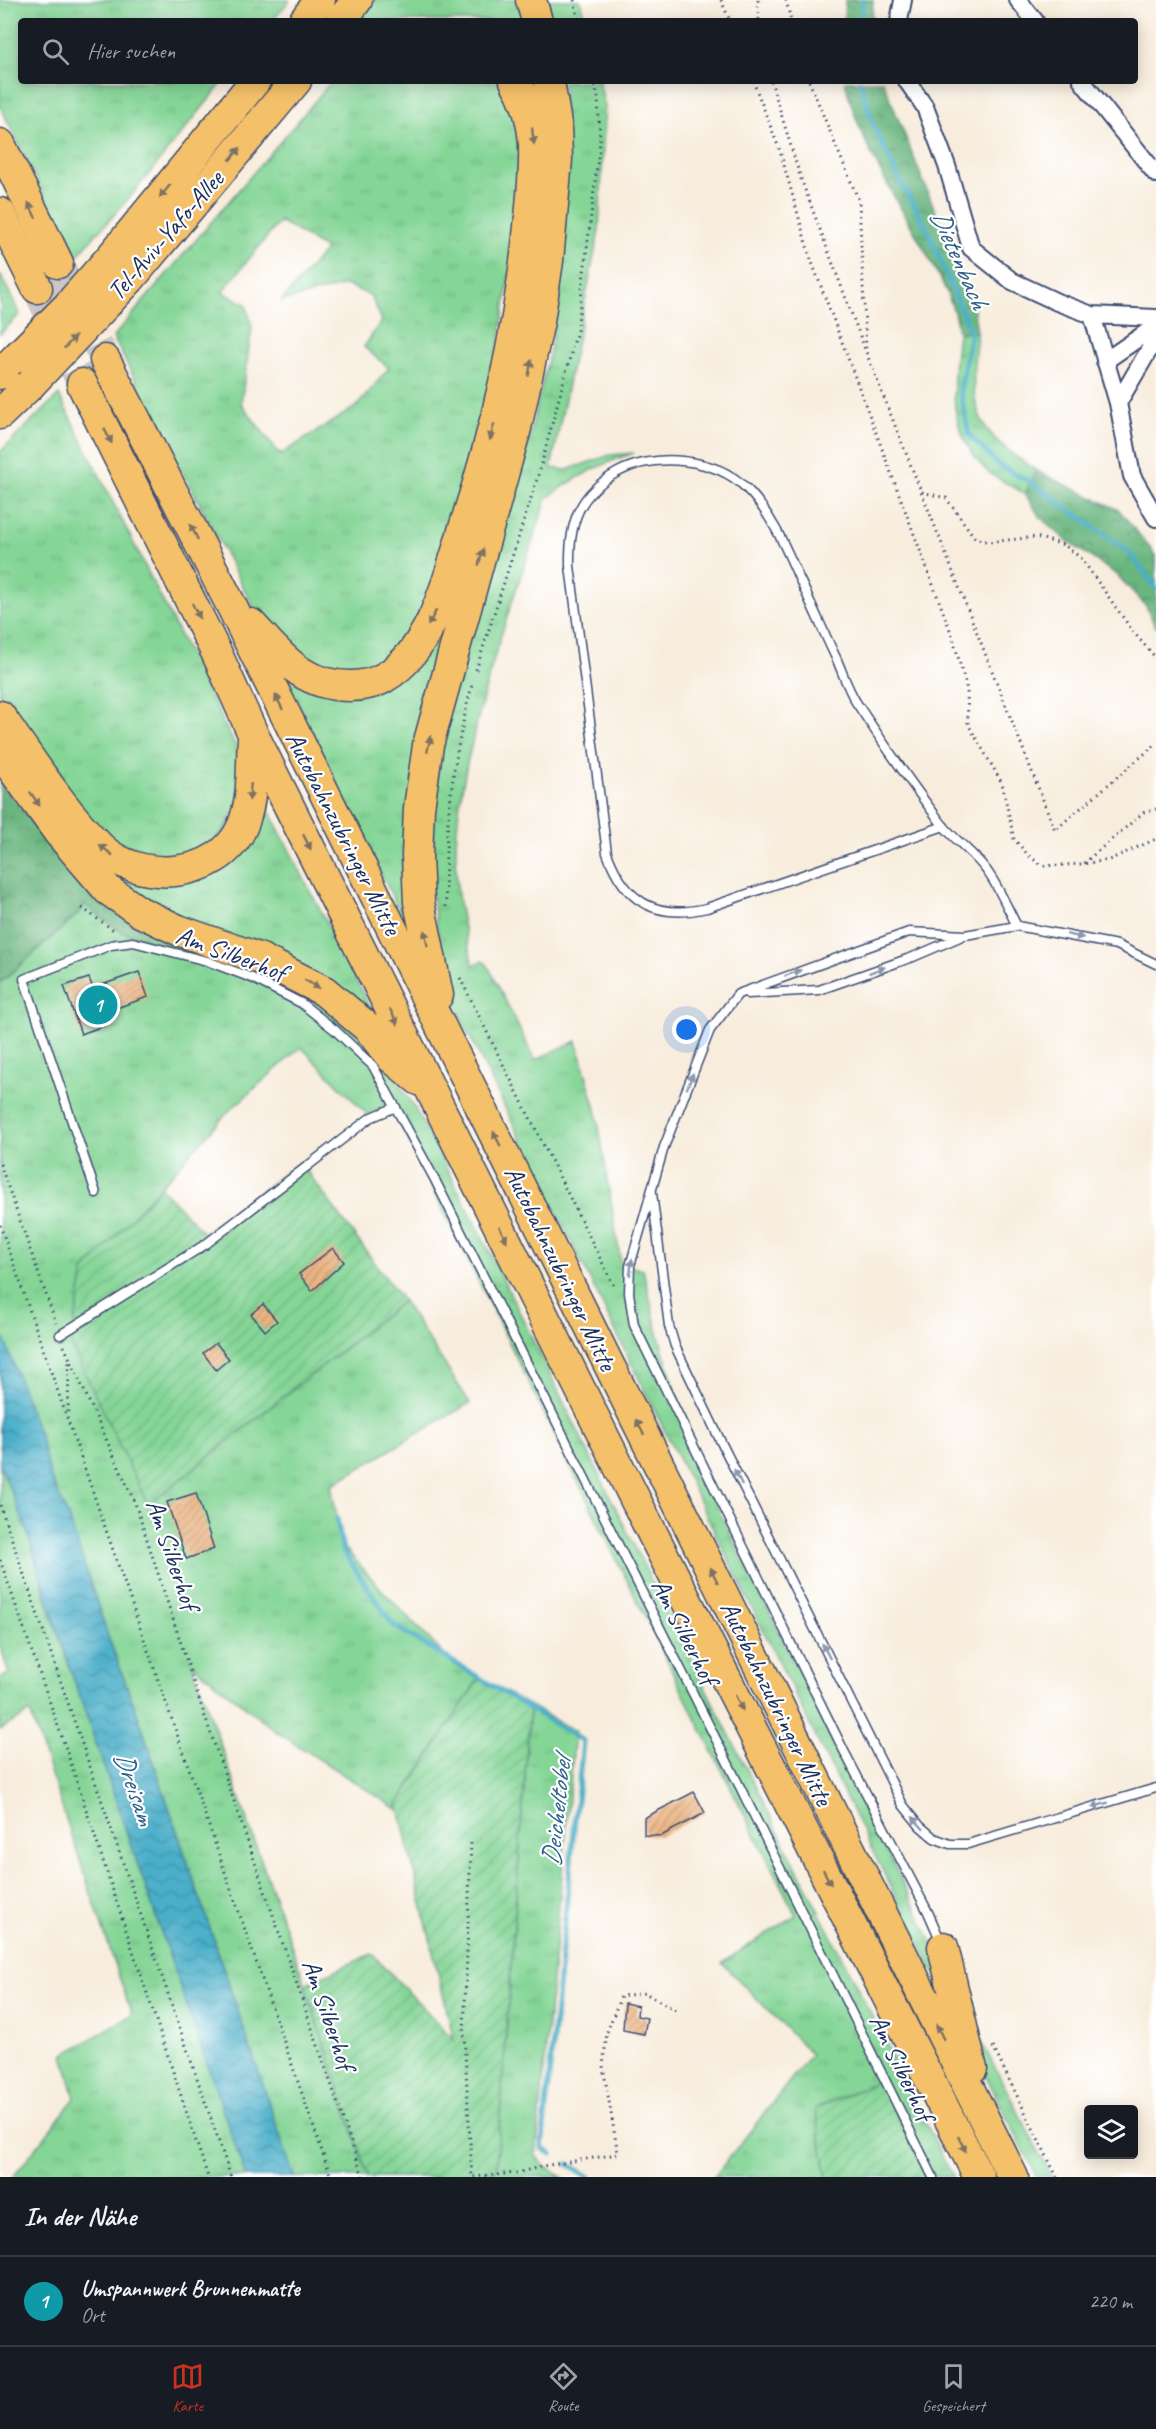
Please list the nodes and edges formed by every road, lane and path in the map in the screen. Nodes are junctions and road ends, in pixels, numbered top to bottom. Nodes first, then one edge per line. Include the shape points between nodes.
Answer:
1 (357, 0) edge
2 (531, 0) edge
3 (574, 0) edge
4 (721, 0) edge
5 (758, 0) edge
6 (786, 0) edge
7 (903, 0) edge
8 (1018, 0) edge
9 (343, 18) edge
10 (536, 18) edge
11 (578, 18) edge
12 (729, 18) edge
13 (759, 18) edge
14 (790, 18) edge
15 (899, 18) edge
16 (1033, 18) edge
17 (253, 84) edge
18 (295, 84) edge
19 (516, 84) edge
20 (549, 84) edge
21 (595, 84) edge
22 (754, 84) edge
23 (772, 84) edge
24 (809, 84) edge
25 (910, 84) edge
26 (1084, 84) edge
27 (0, 144) edge
28 (1156, 174) edge
29 (0, 213) edge
30 (58, 263) tunnel mouth
31 (121, 268) junction
32 (37, 288) tunnel mouth
33 (1092, 315) junction
34 (1156, 318) edge
35 (1156, 326) edge
36 (1156, 338) edge
37 (866, 352) junction
38 (105, 360) tunnel mouth
39 (1105, 361) junction
40 (8, 366) edge
41 (82, 384) tunnel mouth
42 (1118, 404) junction
43 (0, 414) edge
44 (922, 492) junction
45 (1156, 518) edge
46 (230, 603) junction
47 (1156, 658) edge
48 (474, 673) dead end
49 (472, 684) dead end
50 (0, 716) edge
51 (253, 734) junction
52 (1156, 744) edge
53 (0, 752) edge
54 (1156, 809) edge
55 (944, 826) junction
56 (1156, 839) edge
57 (1082, 864) junction
58 (82, 908) dead end
59 (446, 914) dead end
60 (1017, 926) junction
61 (965, 935) junction
62 (134, 942) junction
63 (1156, 964) edge
64 (457, 971) dead end
65 (738, 994) junction
66 (446, 1036) junction
67 (431, 1089) junction
68 (396, 1107) junction
69 (0, 1164) edge
70 (652, 1188) junction
71 (96, 1193) dead end
72 (0, 1225) edge
73 (618, 1294) dead end
74 (60, 1335) junction
75 (69, 1360) junction
76 (68, 1416) junction
77 (0, 1505) edge
78 (0, 1560) edge
79 (1156, 1788) edge
80 (471, 1843) dead end
81 (943, 1947) joint
82 (679, 2012) dead end
83 (992, 2046) dead end
84 (985, 2122) junction
85 (208, 2177) edge
86 (231, 2177) edge
87 (332, 2177) edge
88 (363, 2177) edge
89 (933, 2177) edge
90 (979, 2177) edge
91 (1013, 2177) edge
92 (1057, 2177) edge

1 - 9 highway
2 - 10 highway
3 - 11 path
4 - 12 path
5 - 13 path
6 - 14 path
7 - 15 street
8 - 16 street
17 -> 31 highway, Tel-Aviv-Yafo-Allee
31 -> 18 highway, Tel-Aviv-Yafo-Allee
19 -> 46 highway via 529,112 534,145 523,282 480,480 440,603 430,622 403,664 384,678 360,686 335,686 296,669
66 -> 20 highway via 419,902 418,808 428,745 504,474 539,321 557,159
21 - 48 path via 600,141 577,331 539,473
22 - 57 path via 780,151 810,257 953,638 967,690 968,724 1002,783 1014,839 1043,866
23 - 37 path via 801,179
24 - 37 path via 859,201
25 - 33 street via 925,107 947,166 971,248 1012,281
26 - 28 street
30 -> 27 highway
29 - 32 highway
31 - 40 highway, Tel-Aviv-Yafo-Allee, bridge via 68,306
43 -> 31 highway, Tel-Aviv-Yafo-Allee, bridge via 30,385
33 - 34 street
33 - 39 street
35 - 39 street
36 - 42 street
37 - 44 path
46 -> 38 highway, Autobahnzubringer Mitte
39 - 42 street
41 -> 51 highway, Autobahnzubringer Mitte
42 - 45 street via 1132,476
44 - 47 path via 946,498 975,538 989,542 1036,537 1064,545 1081,558
44 - 52 path via 1055,830
66 -> 46 highway, Autobahnzubringer Mitte
49 - 59 path via 449,792 444,861
51 -> 50 highway via 251,794 242,828 234,841 221,853 190,869 147,871 132,867 102,848
51 -> 67 highway, Autobahnzubringer Mitte
53 -> 67 highway via 59,833 108,890 140,912 178,930 261,959 324,991
54 - 57 path via 1144,812
55 - 55 lane via 855,700 775,525 746,488 710,467 666,461 624,469 595,487 578,510 572,527 570,566 606,853 614,873 635,899 649,907 688,913
55 - 60 lane via 989,872
56 - 57 path via 1109,860
58 - 62 path
60 - 61 lane
60 -> 63 lane via 1117,945
65 -> 61 lane via 819,990
65 -> 61 lane via 909,932
62 - 68 lane, Am Silberhof via 252,978 301,1003 373,1066
62 - 71 lane, Am Silberhof via 111,945 24,979
64 - 73 path
70 -> 65 lane via 710,1030
84 -> 66 highway, Autobahnzubringer Mitte
67 -> 90 highway, Autobahnzubringer Mitte
68 - 74 lane via 370,1118 206,1244
68 - 89 lane, Am Silberhof
69 - 74 path, Am Silberhof
79 -> 70 lane via 968,1844 950,1844 934,1838 920,1826 903,1805 675,1346 667,1314
81 -> 70 lane via 634,1325 630,1266
72 - 76 path
74 - 75 path, Am Silberhof
75 - 76 path
75 - 88 path, Am Silberhof via 135,1503
76 - 87 path
77 - 86 path
78 - 85 path
80 - 82 path via 464,2033 472,2177 517,2173 618,2154 603,2066 607,2032 621,1996 645,1993
81 - 84 highway
83 - 92 path
84 - 91 highway, Autobahnzubringer Mitte

